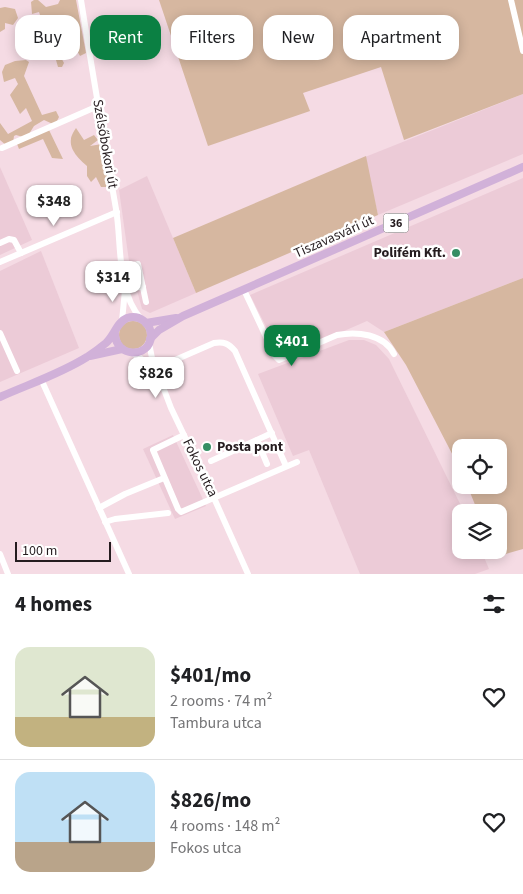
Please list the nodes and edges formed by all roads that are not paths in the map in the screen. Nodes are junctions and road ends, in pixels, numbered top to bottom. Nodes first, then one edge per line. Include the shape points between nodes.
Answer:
1 (81, 0) edge
2 (511, 0) edge
3 (523, 51) edge
4 (98, 106) junction
5 (2, 148) dead end
6 (523, 167) edge
7 (117, 212) junction
8 (0, 243) edge
9 (21, 253) junction
10 (0, 262) edge
11 (123, 268) junction
12 (126, 288) junction
13 (143, 288) junction
14 (244, 290) junction
15 (146, 302) dead end
16 (183, 316) junction
17 (122, 321) junction
18 (143, 321) junction
19 (0, 333) edge
20 (115, 333) junction
21 (150, 341) junction
22 (122, 349) junction
23 (132, 353) junction
24 (394, 354) dead end
25 (86, 358) junction
26 (154, 367) junction
27 (17, 371) dead end
28 (41, 379) junction
29 (0, 397) edge
30 (272, 434) junction
31 (184, 436) junction
32 (257, 440) junction
33 (211, 461) dead end
34 (297, 462) dead end
35 (267, 464) dead end
36 (286, 466) junction
37 (164, 478) junction
38 (214, 498) junction
39 (99, 508) junction
40 (168, 513) dead end
41 (105, 522) junction
42 (0, 554) edge
43 (8, 574) edge
44 (129, 574) edge
45 (248, 574) edge

1 - 4 street, Szélsőbokori út
2 - 3 street
4 - 5 street
4 - 7 street, Szélsőbokori út
6 - 14 main road, Tiszavasvári út / 36
7 - 9 street
7 - 11 street, Szélsőbokori út
8 - 9 street via 14,240
9 - 10 street
11 - 12 street, Szélsőbokori út
11 - 13 street via 138,264
12 - 13 street
12 - 17 street
12 - 18 street via 132,306
13 - 15 street
14 - 16 main road, Tiszavasvári út / 36
14 - 24 street via 279,360 346,333 376,338 388,345
16 - 18 main road, 36
16 - 21 main road, 36 via 159,330
17 - 18 main road, 36 via 129,318
17 - 20 main road
18 - 21 main road via 150,329
19 - 27 street
20 - 22 main road via 117,344
20 - 25 main road
21 - 23 main road, 36 via 142,350
21 - 26 street, Fokos utca
22 - 23 main road
22 - 25 main road
23 - 26 street
25 - 28 main road
26 - 30 street via 214,343 226,343 235,351
26 - 31 street, Fokos utca
28 - 29 main road
28 - 39 street
30 - 32 street
30 - 36 street
31 - 37 street via 153,450
31 - 38 street, Fokos utca
32 - 33 street
32 - 35 street
34 - 36 street
36 - 38 street
37 - 38 street via 182,512
37 - 39 street
38 - 45 street, Fokos utca
39 - 41 street
40 - 41 street
41 - 44 street
42 - 43 street

